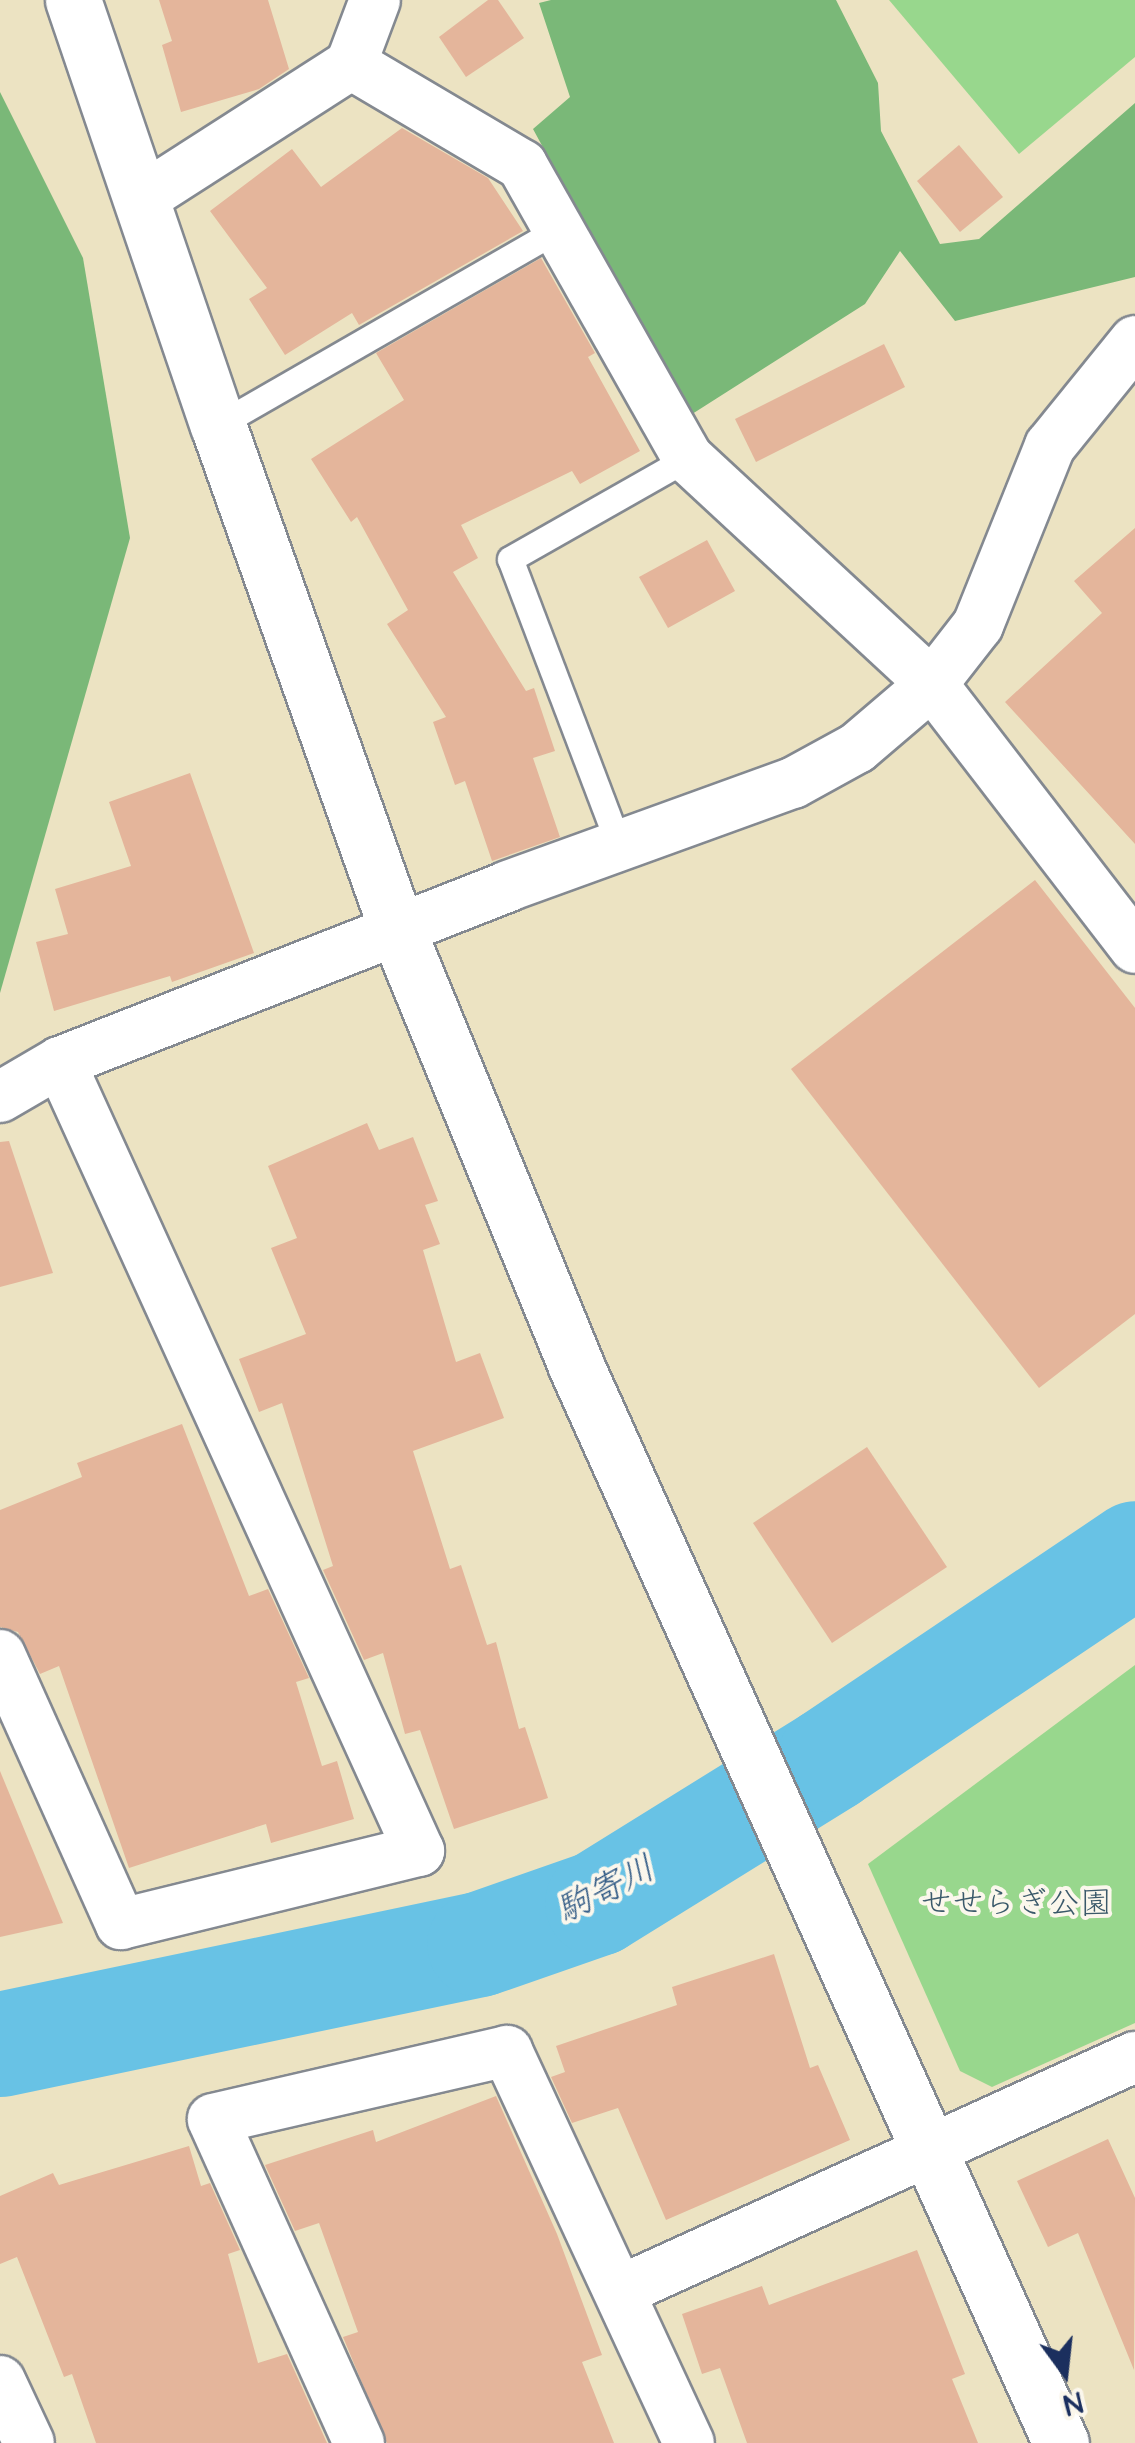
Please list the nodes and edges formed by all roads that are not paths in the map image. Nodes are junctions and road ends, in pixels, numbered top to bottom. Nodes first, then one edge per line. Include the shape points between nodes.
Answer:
1 (73, 0) edge
2 (375, 0) edge
3 (351, 64) junction
4 (140, 199) junction
5 (560, 228) junction
6 (1135, 341) edge
7 (218, 425) junction
8 (688, 458) junction
9 (932, 684) junction
10 (620, 848) junction
11 (397, 929) junction
12 (1135, 948) edge
13 (60, 1062) junction
14 (0, 1098) edge
15 (0, 1655) edge
16 (1135, 2057) edge
17 (926, 2148) junction
18 (620, 2291) junction
19 (0, 2381) edge
20 (29, 2443) edge
21 (359, 2443) edge
22 (689, 2443) edge
23 (1061, 2443) edge

1 - 4 street
2 - 3 street
3 - 4 street
3 - 5 street via 522,164
4 - 7 street
5 - 7 lane
5 - 8 street
6 - 9 street via 1050,446 978,625
7 - 11 street
8 - 9 street
8 - 10 lane via 510,560
9 - 10 street via 857,748 793,782
9 - 12 street
10 - 11 street
11 - 13 street
11 - 17 street via 576,1366
13 - 14 street
13 - 15 street via 419,1851 121,1924
16 - 17 street
17 - 18 street
17 - 23 street
18 - 21 street via 506,2051 213,2119
18 - 22 street
19 - 20 street

